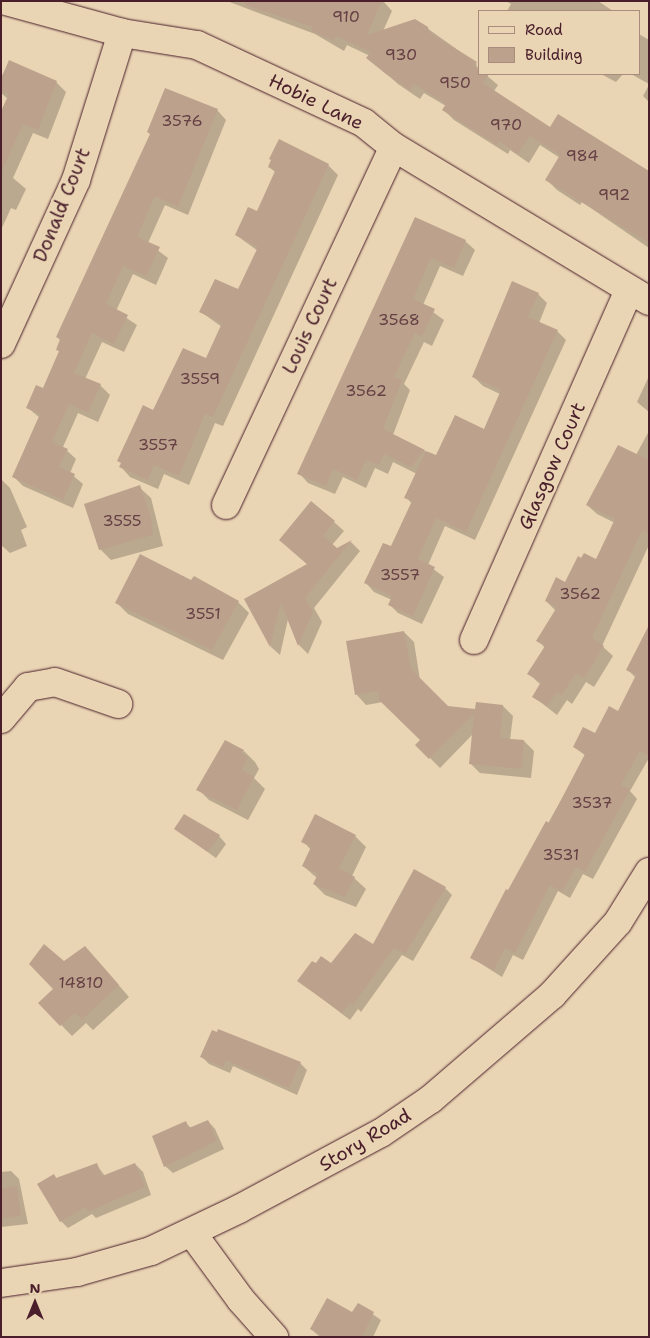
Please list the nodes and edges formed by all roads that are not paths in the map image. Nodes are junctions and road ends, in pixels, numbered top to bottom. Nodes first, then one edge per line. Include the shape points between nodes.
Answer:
1 (6, 1) edge
2 (122, 33) junction
3 (394, 147) junction
4 (639, 296) edge
5 (1, 344) edge
6 (226, 505) dead end
7 (474, 640) dead end
8 (118, 704) dead end
9 (1, 719) edge
10 (649, 872) edge
11 (192, 1233) junction
12 (1, 1283) edge
13 (274, 1337) edge

1 - 2 street, Hobie Lane
2 - 3 street, Hobie Lane via 197,45 364,123
2 - 5 street, Donald Court via 76,180
3 - 4 street, Hobie Lane
3 - 6 street, Louis Court
4 - 7 street, Glasgow Court
8 - 9 street via 55,682 28,686
10 - 11 street, Story Road via 618,922 589,957 514,1031 431,1099 381,1133
11 - 12 street, Story Road via 151,1251 77,1272
11 - 13 street via 241,1300

